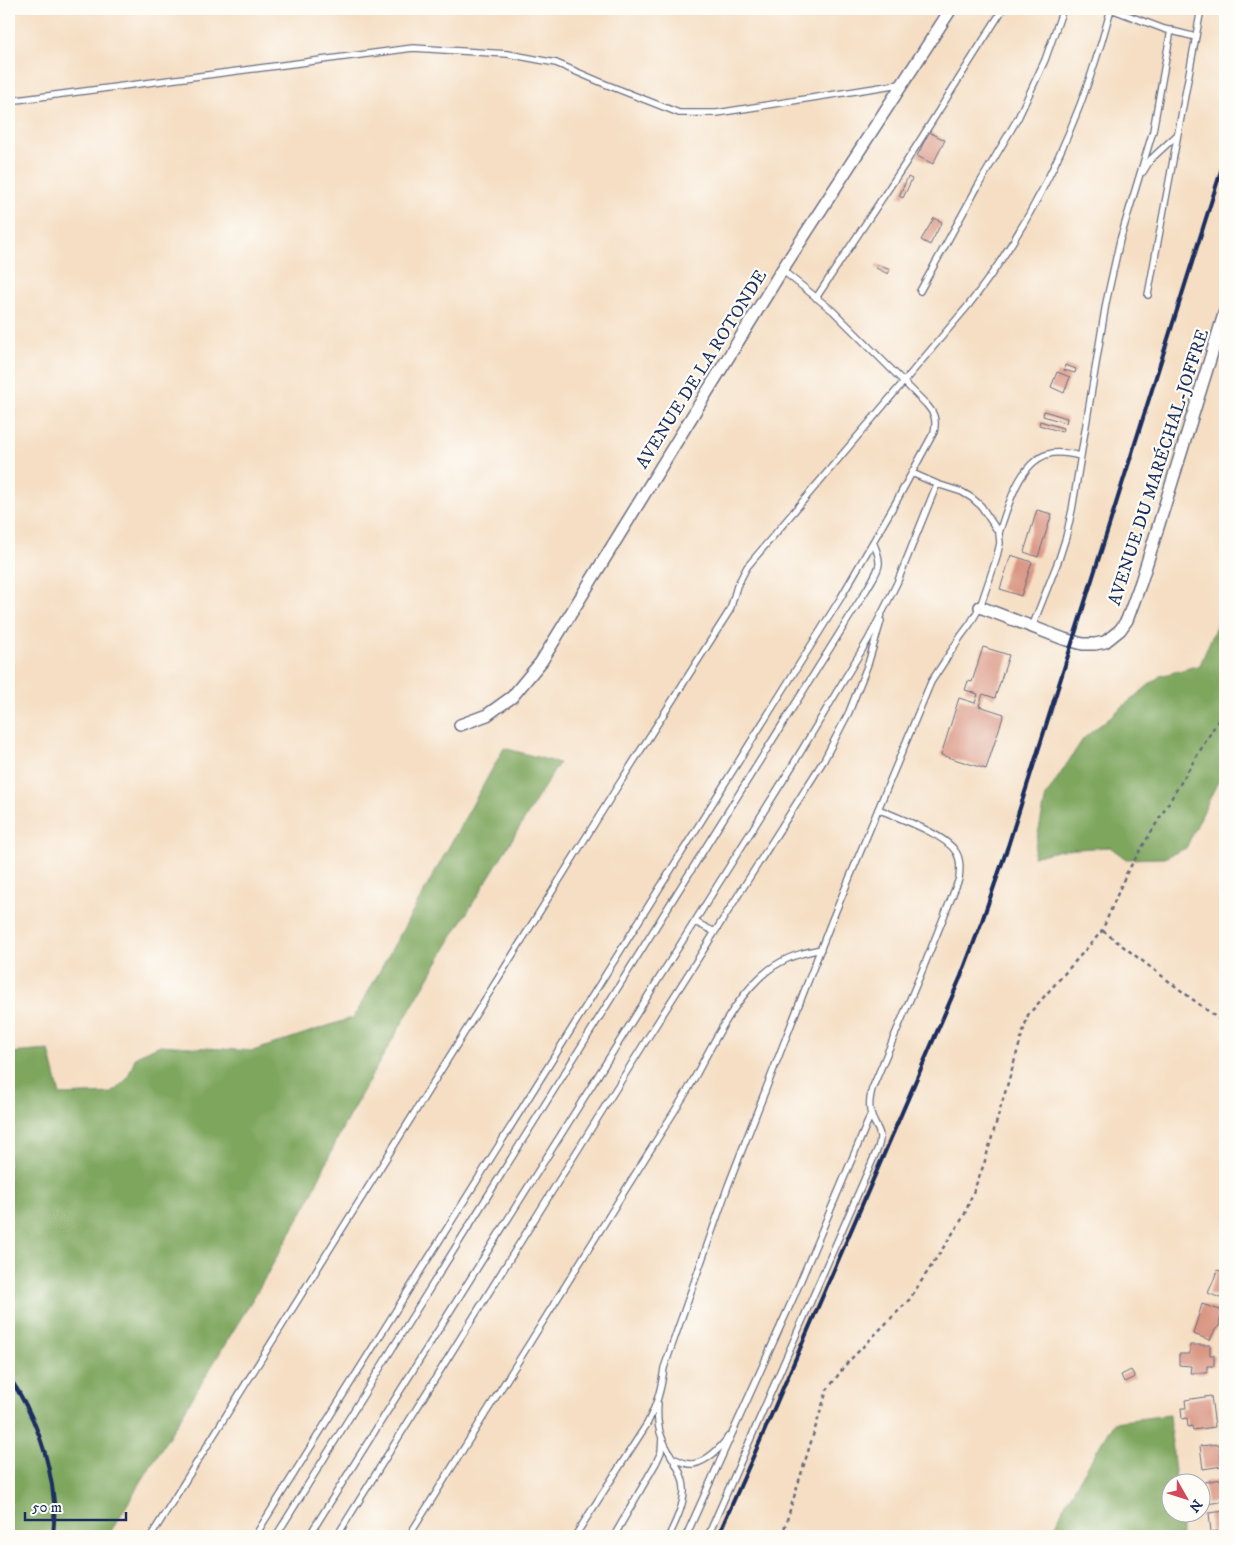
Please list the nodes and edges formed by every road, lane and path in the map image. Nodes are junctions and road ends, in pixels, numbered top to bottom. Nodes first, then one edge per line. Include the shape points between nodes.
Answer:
1 (951, 9) edge
2 (1003, 9) edge
3 (1063, 9) edge
4 (1111, 9) edge
5 (1201, 9) edge
6 (1170, 30) junction
7 (1196, 37) junction
8 (902, 84) junction
9 (9, 101) edge
10 (1177, 134) junction
11 (1138, 181) junction
12 (782, 270) junction
13 (920, 291) dead end
14 (1148, 295) dead end
15 (816, 298) junction
16 (1225, 311) edge
17 (904, 382) junction
18 (1080, 456) junction
19 (912, 473) junction
20 (937, 484) junction
21 (999, 533) junction
22 (873, 542) junction
23 (980, 607) junction
24 (884, 610) junction
25 (1032, 627) junction
26 (1225, 709) edge
27 (460, 725) dead end
28 (878, 809) junction
29 (695, 922) junction
30 (1102, 931) junction
31 (715, 932) junction
32 (821, 949) junction
33 (1225, 1024) edge
34 (871, 1114) junction
35 (658, 1399) junction
36 (738, 1423) junction
37 (662, 1438) junction
38 (673, 1458) junction
39 (152, 1536) edge
40 (255, 1536) edge
41 (276, 1536) edge
42 (310, 1536) edge
43 (337, 1536) edge
44 (410, 1536) edge
45 (575, 1536) edge
46 (614, 1536) edge
47 (669, 1536) edge
48 (686, 1536) edge
49 (708, 1536) edge
50 (782, 1536) edge

1 - 8 street, AVENUE DE LA ROTONDE
2 - 15 lane
3 - 13 lane via 1045,60 1018,118
4 - 6 lane
4 - 17 lane via 1073,124 1026,222 989,280
5 - 7 lane
6 - 7 lane
6 - 11 lane via 1158,110
7 - 10 lane
8 - 9 lane via 717,113 679,113 556,63 508,54 413,48
8 - 12 street, AVENUE DE LA ROTONDE
10 - 11 lane via 1151,159
10 - 14 lane
11 - 18 lane via 1106,303
12 - 15 lane
12 - 27 street, AVENUE DE LA ROTONDE via 541,662 512,697 487,715
15 - 17 lane
16 - 25 street, AVENUE DU MARÉCHAL-JOFFRE via 1127,620 1112,637 1095,644 1083,644
17 - 19 lane via 936,419 934,432
17 - 39 lane via 747,567 730,610
18 - 21 lane via 1051,454 1033,462 1018,483
18 - 25 lane via 1066,537
19 - 20 lane
19 - 22 lane
20 - 21 lane via 972,498
20 - 24 lane
21 - 23 lane via 996,560
22 - 40 lane
22 - 41 lane via 880,565 867,589
23 - 25 street, AVENUE DU MARÉCHAL-JOFFRE
23 - 28 lane via 931,682
24 - 29 lane
24 - 31 lane via 849,712 828,752
26 - 30 path via 1126,874
28 - 32 lane
28 - 34 lane via 949,844 956,853 960,868 959,879 922,971 874,1080
29 - 31 lane
29 - 42 lane
30 - 33 path
30 - 50 path via 1028,1015 984,1164 964,1216 909,1300 848,1362 827,1390
31 - 43 lane
32 - 35 lane via 728,1186 664,1368
32 - 44 lane via 779,962 745,992 684,1096
34 - 36 lane
34 - 49 lane via 880,1131 878,1148
35 - 37 lane
35 - 45 lane via 647,1424
36 - 38 lane via 724,1442 701,1461 692,1464
36 - 48 lane
37 - 38 lane
37 - 46 lane via 656,1463
38 - 47 lane via 684,1492

